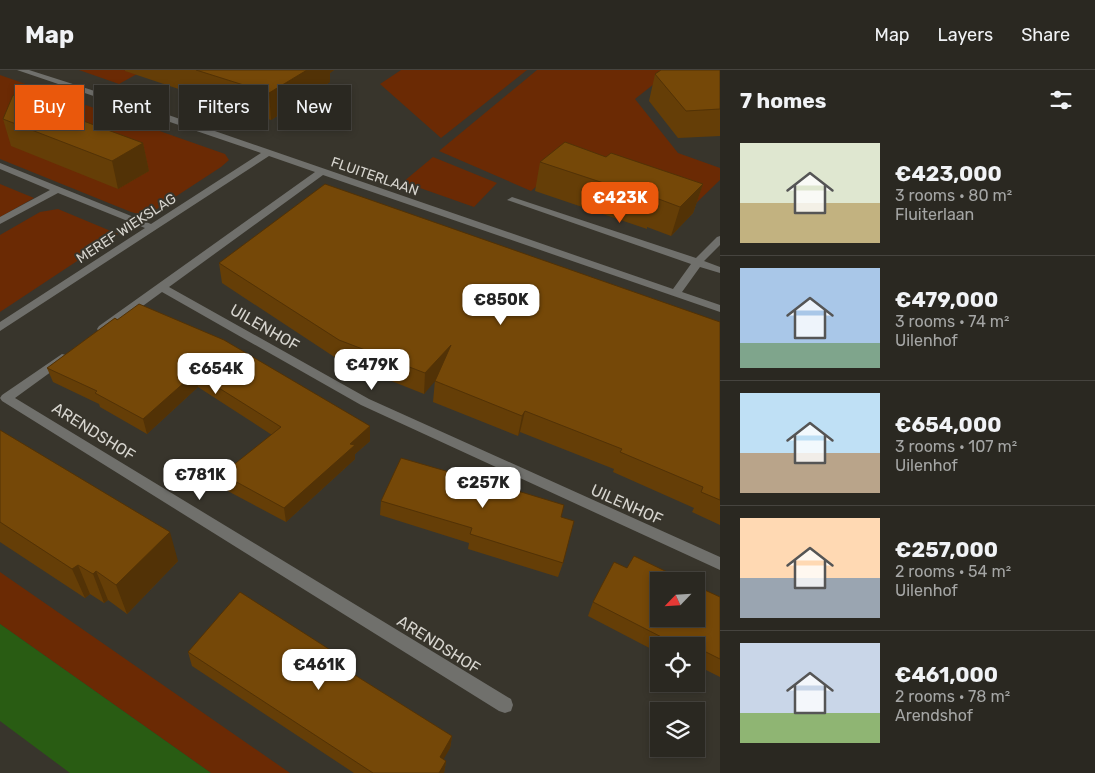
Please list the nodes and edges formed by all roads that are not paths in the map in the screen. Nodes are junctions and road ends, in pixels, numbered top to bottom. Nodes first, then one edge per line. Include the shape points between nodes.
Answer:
1 (21, 70) edge
2 (267, 153) junction
3 (0, 166) edge
4 (321, 172) junction
5 (57, 190) junction
6 (512, 200) dead end
7 (0, 221) edge
8 (152, 228) junction
9 (720, 239) edge
10 (698, 263) junction
11 (720, 270) edge
12 (162, 287) junction
13 (675, 294) junction
14 (720, 309) edge
15 (0, 327) edge
16 (92, 337) edge
17 (76, 348) edge
18 (720, 564) edge
19 (505, 705) dead end

1 - 2 street, FLUITERLAAN
2 - 4 street, FLUITERLAAN
2 - 8 street, MEREF WIEKSLAG
3 - 5 street
4 - 12 street
4 - 13 street, FLUITERLAAN
5 - 7 street
5 - 8 street
6 - 10 street
8 - 15 street, MEREF WIEKSLAG
9 - 10 street
10 - 11 street
10 - 13 street
12 - 16 street
12 - 18 street, UILENHOF via 365,402
13 - 14 street, FLUITERLAAN
17 - 19 street, ARENDSHOF via 6,398

